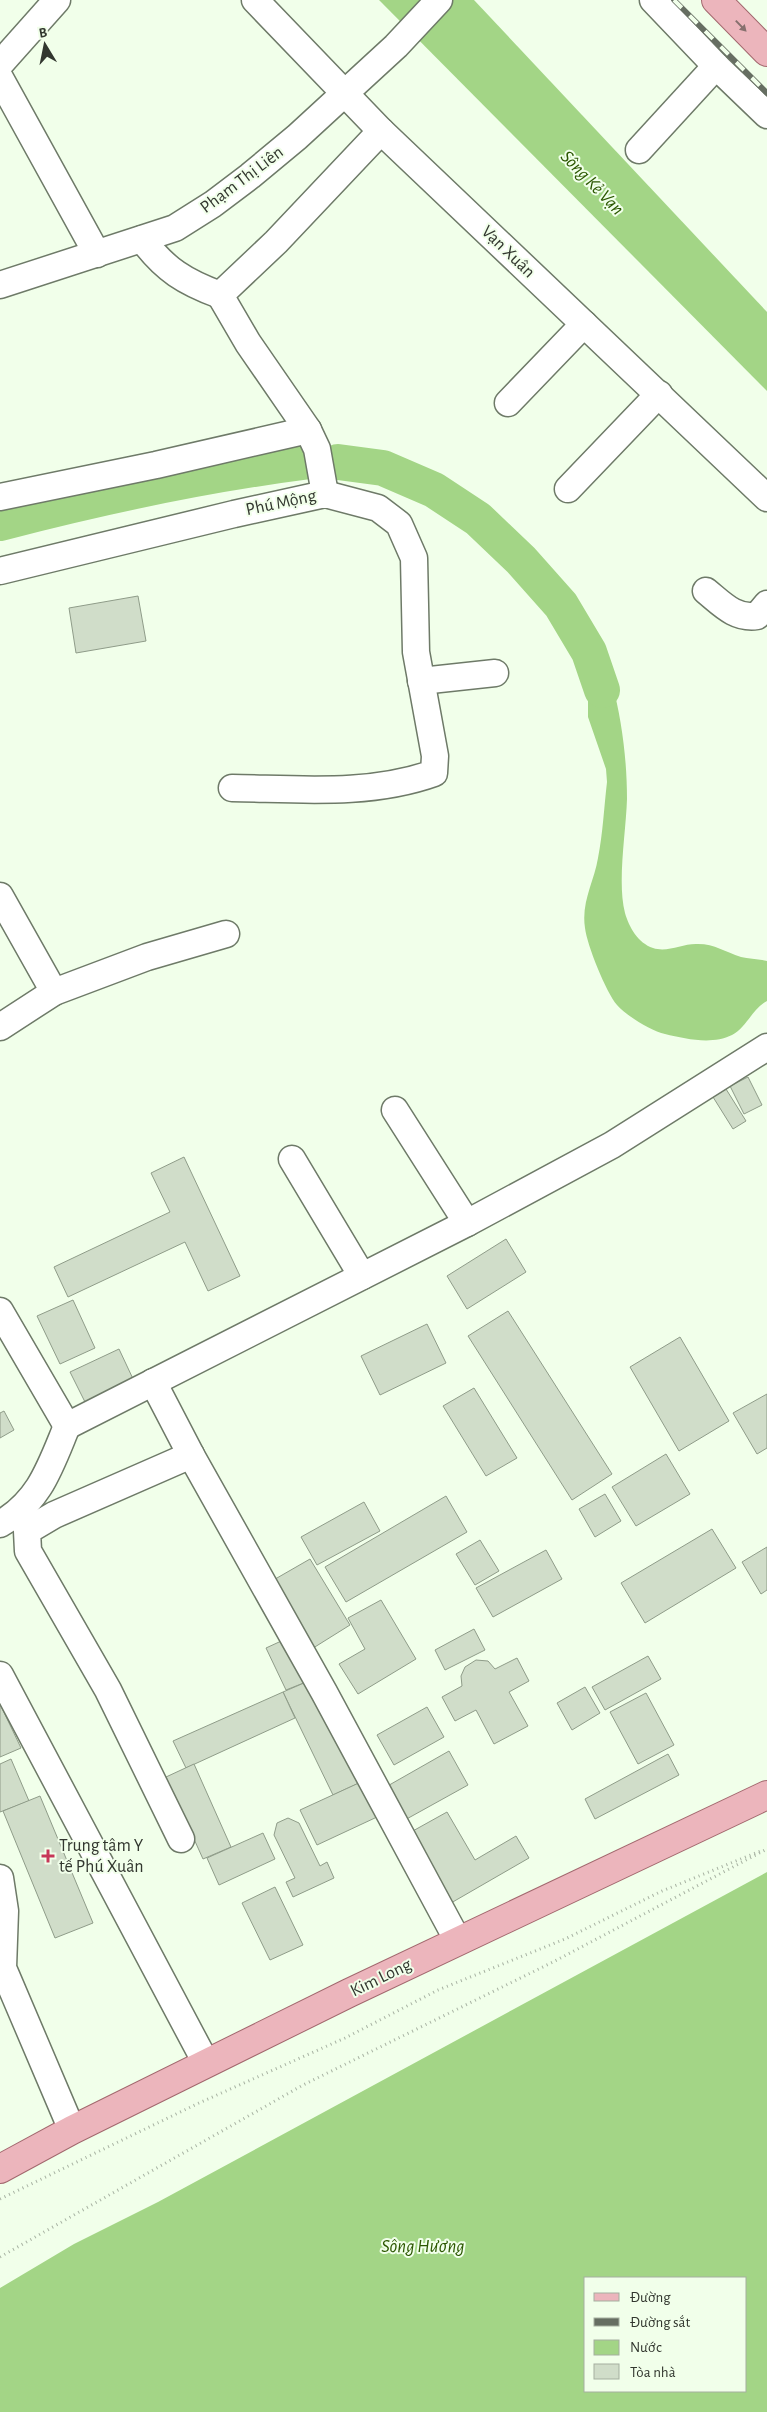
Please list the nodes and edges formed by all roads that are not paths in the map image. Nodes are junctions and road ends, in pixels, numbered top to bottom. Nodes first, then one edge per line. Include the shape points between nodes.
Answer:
1 (58, 0) edge
2 (255, 0) edge
3 (438, 0) edge
4 (653, 0) edge
5 (716, 0) edge
6 (767, 52) edge
7 (0, 64) edge
8 (716, 66) junction
9 (0, 78) edge
10 (346, 92) junction
11 (767, 115) edge
12 (381, 132) junction
13 (638, 150) dead end
14 (142, 239) junction
15 (97, 254) junction
16 (0, 284) edge
17 (220, 295) junction
18 (584, 324) junction
19 (659, 394) junction
20 (508, 402) dead end
21 (308, 430) junction
22 (568, 489) dead end
23 (325, 494) junction
24 (0, 497) edge
25 (767, 498) edge
26 (0, 572) edge
27 (706, 591) dead end
28 (767, 604) edge
29 (495, 673) dead end
30 (420, 681) junction
31 (232, 788) dead end
32 (0, 896) edge
33 (226, 934) dead end
34 (54, 992) junction
35 (0, 1027) edge
36 (767, 1048) edge
37 (395, 1110) dead end
38 (292, 1159) dead end
39 (467, 1223) junction
40 (362, 1276) junction
41 (0, 1311) edge
42 (153, 1382) junction
43 (67, 1426) junction
44 (191, 1455) junction
45 (0, 1524) edge
46 (0, 1675) edge
47 (767, 1795) edge
48 (181, 1839) dead end
49 (0, 1878) edge
50 (458, 1941) junction
51 (206, 2063) junction
52 (72, 2130) junction
53 (0, 2169) edge

1 - 7 street
2 - 10 street, Vạn Xuân
3 - 10 street, Phạm Thị Liên via 396,46
4 - 8 street
5 -> 6 main road
8 - 11 street
8 - 13 street
9 - 15 street
10 - 12 street, Vạn Xuân
10 - 14 street, Phạm Thị Liên via 214,204 175,228
12 - 17 street
12 - 18 street, Vạn Xuân
14 - 15 street, Phạm Thị Liên
14 - 17 street via 173,273
15 - 16 street, Phạm Thị Liên
17 - 21 street, Phú Mộng via 248,343
18 - 19 street, Vạn Xuân
18 - 20 street
19 - 22 street
19 - 25 street, Vạn Xuân
21 - 23 street, Phú Mộng via 316,449
21 - 24 street
23 - 26 street, Phú Mộng
23 - 30 street via 378,508 399,524 414,558 416,652
27 - 28 street via 732,612 747,618 757,616
29 - 30 street
30 - 31 street via 435,756 434,773 421,778 346,789
32 - 34 street
33 - 34 street via 147,957
34 - 35 street
36 - 39 street via 612,1145
37 - 39 street
38 - 40 street
39 - 40 street
40 - 42 street
41 - 43 street
42 - 43 street
42 - 44 street
43 - 45 street via 36,1494 14,1516
44 - 48 street via 54,1515 27,1531 28,1551 108,1690
44 - 50 street
46 - 51 street
47 - 50 main road, Kim Long
49 - 52 street via 5,1921 4,1968
50 - 51 main road, Kim Long
51 - 52 main road, Kim Long
52 - 53 main road, Kim Long

